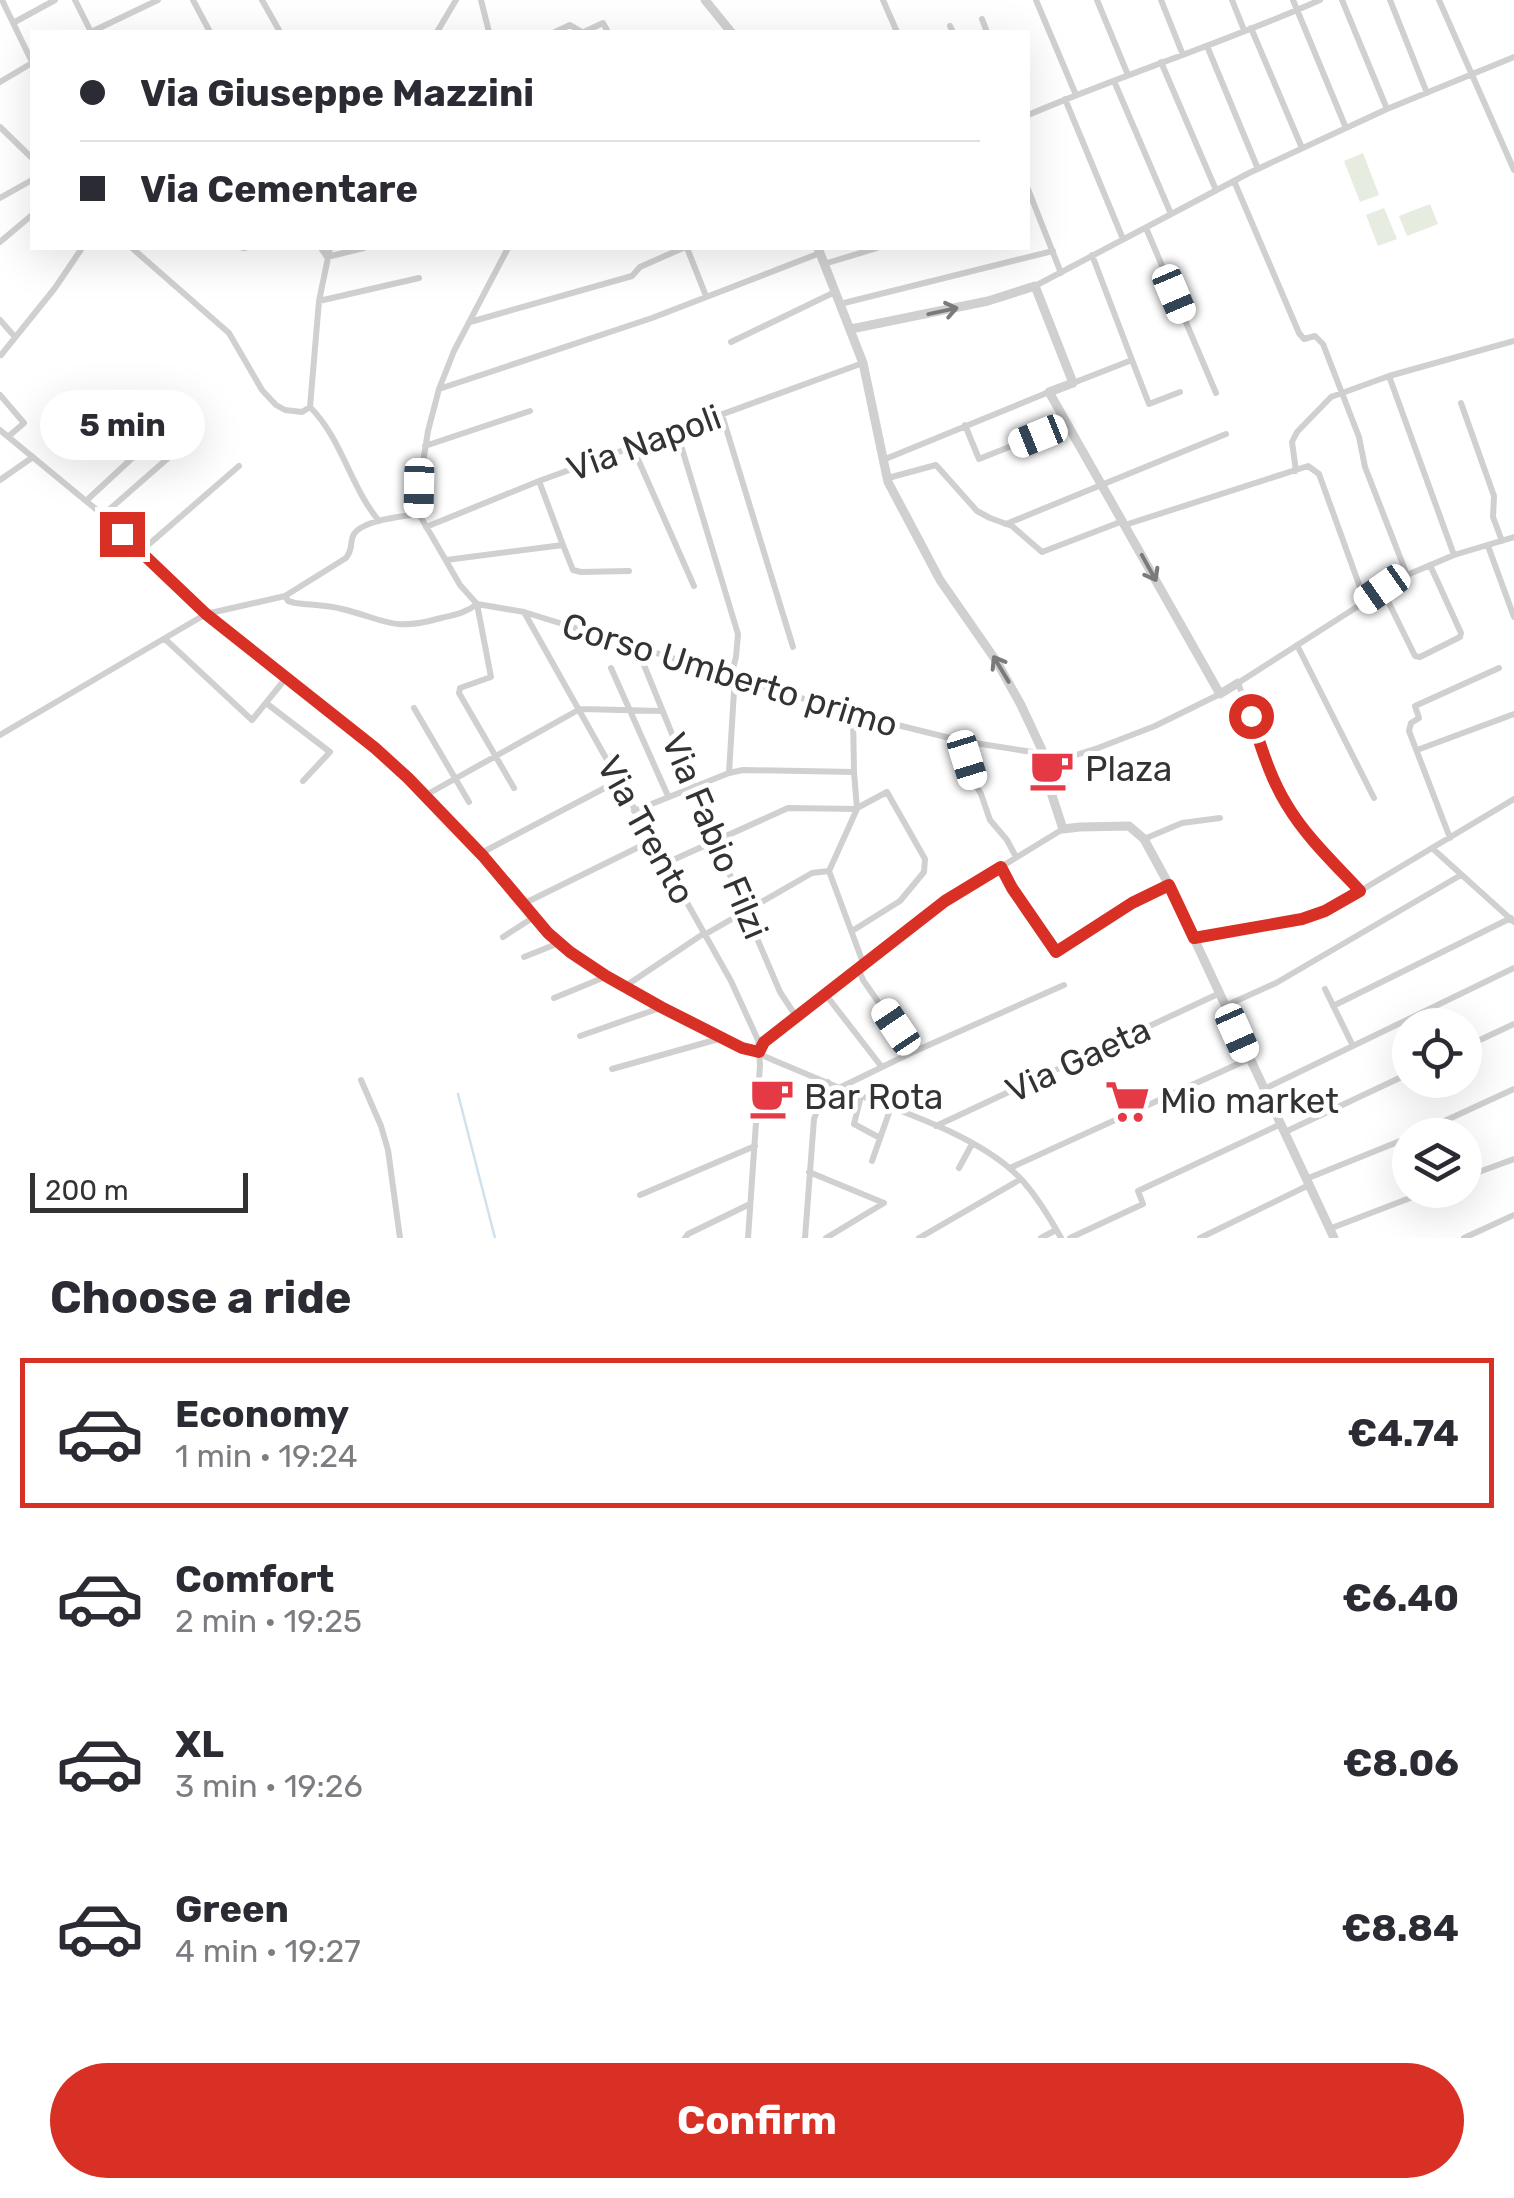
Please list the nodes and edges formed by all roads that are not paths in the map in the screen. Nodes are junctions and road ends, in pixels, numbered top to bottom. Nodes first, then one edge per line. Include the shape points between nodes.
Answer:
1 (2, 0) edge
2 (55, 0) edge
3 (75, 0) edge
4 (158, 0) edge
5 (194, 0) edge
6 (262, 0) edge
7 (481, 0) edge
8 (705, 0) edge
9 (883, 0) edge
10 (1036, 0) edge
11 (1096, 0) edge
12 (1161, 0) edge
13 (1232, 0) edge
14 (1294, 0) edge
15 (1320, 0) edge
16 (1342, 0) edge
17 (1390, 0) edge
18 (1439, 0) edge
19 (453, 2) edge
20 (1298, 10) junction
21 (982, 19) dead end
22 (13, 22) junction
23 (1248, 28) junction
24 (90, 30) edge
25 (95, 30) edge
26 (207, 30) edge
27 (279, 30) edge
28 (438, 30) edge
29 (488, 30) edge
30 (587, 30) edge
31 (607, 30) edge
32 (729, 30) edge
33 (895, 30) edge
34 (987, 30) edge
35 (1208, 46) junction
36 (1183, 54) junction
37 (1514, 57) edge
38 (30, 59) edge
39 (1161, 62) junction
40 (30, 64) edge
41 (1471, 74) junction
42 (1128, 75) junction
43 (1114, 81) junction
44 (0, 82) edge
45 (1426, 93) junction
46 (1076, 95) junction
47 (1065, 100) junction
48 (1387, 109) junction
49 (1030, 114) edge
50 (0, 127) edge
51 (1346, 128) junction
52 (1302, 148) junction
53 (30, 156) edge
54 (1258, 169) junction
55 (1514, 170) edge
56 (30, 181) edge
57 (1234, 181) junction
58 (1216, 190) junction
59 (1030, 194) edge
60 (0, 198) edge
61 (1171, 214) junction
62 (30, 217) edge
63 (1146, 228) junction
64 (1124, 239) junction
65 (0, 242) edge
66 (81, 250) edge
67 (134, 250) edge
68 (322, 250) edge
69 (329, 250) edge
70 (356, 250) edge
71 (507, 250) edge
72 (680, 250) edge
73 (686, 250) edge
74 (861, 250) edge
75 (1053, 251) junction
76 (820, 255) edge
77 (1092, 256) junction
78 (327, 257) junction
79 (1061, 272) junction
80 (419, 278) dead end
81 (1035, 286) junction
82 (835, 292) junction
83 (706, 296) junction
84 (319, 300) junction
85 (840, 304) junction
86 (0, 320) edge
87 (469, 322) junction
88 (851, 330) junction
89 (15, 338) junction
90 (1514, 341) edge
91 (731, 342) dead end
92 (1, 354) edge
93 (1132, 360) junction
94 (863, 363) junction
95 (1389, 376) junction
96 (1073, 383) junction
97 (439, 389) junction
98 (1049, 392) junction
99 (1180, 392) dead end
100 (1216, 392) dead end
101 (1342, 392) junction
102 (0, 394) edge
103 (1462, 403) dead end
104 (310, 407) junction
105 (184, 410) dead end
106 (530, 411) dead end
107 (722, 415) junction
108 (1067, 424) junction
109 (965, 425) junction
110 (0, 430) edge
111 (199, 431) dead end
112 (677, 432) junction
113 (1226, 434) dead end
114 (9, 436) junction
115 (425, 446) junction
116 (633, 448) junction
117 (33, 457) junction
118 (882, 460) junction
119 (239, 466) dead end
120 (1296, 471) junction
121 (886, 478) junction
122 (0, 480) edge
123 (539, 481) junction
124 (1102, 485) junction
125 (87, 500) junction
126 (419, 514) junction
127 (104, 515) junction
128 (378, 521) junction
129 (1124, 523) junction
130 (1006, 524) junction
131 (426, 527) junction
132 (1514, 538) edge
133 (1502, 541) junction
134 (563, 545) junction
135 (1488, 546) junction
136 (140, 552) junction
137 (1454, 555) junction
138 (446, 560) junction
139 (1430, 565) junction
140 (629, 572) dead end
141 (1408, 575) junction
142 (694, 586) dead end
143 (1382, 589) junction
144 (285, 596) junction
145 (1364, 602) junction
146 (477, 604) junction
147 (524, 612) junction
148 (206, 614) junction
149 (1514, 617) edge
150 (165, 639) junction
151 (1297, 645) junction
152 (793, 648) dead end
153 (648, 650) junction
154 (611, 668) dead end
155 (1500, 668) dead end
156 (734, 677) junction
157 (286, 678) junction
158 (1238, 683) junction
159 (1220, 694) junction
160 (266, 703) junction
161 (414, 708) dead end
162 (580, 709) junction
163 (630, 711) junction
164 (663, 711) junction
165 (852, 714) junction
166 (1514, 714) edge
167 (0, 735) edge
168 (962, 741) junction
169 (1417, 750) junction
170 (495, 756) junction
171 (1043, 761) junction
172 (729, 772) junction
173 (854, 772) junction
174 (455, 778) junction
175 (303, 781) dead end
176 (618, 781) junction
177 (693, 786) junction
178 (514, 788) dead end
179 (426, 795) junction
180 (668, 796) junction
181 (1374, 798) dead end
182 (1514, 799) edge
183 (468, 802) dead end
184 (857, 809) junction
185 (634, 811) junction
186 (1220, 818) dead end
187 (1063, 829) junction
188 (1450, 838) junction
189 (1144, 839) junction
190 (715, 840) junction
191 (651, 841) junction
192 (1432, 848) junction
193 (483, 856) junction
194 (1016, 857) junction
195 (664, 864) junction
196 (1001, 867) junction
197 (828, 871) junction
198 (1462, 875) junction
199 (1169, 885) junction
200 (1360, 891) junction
201 (523, 904) junction
202 (746, 911) junction
203 (534, 918) junction
204 (1512, 920) edge
205 (852, 931) junction
206 (704, 934) junction
207 (502, 937) dead end
208 (1194, 938) junction
209 (559, 943) junction
210 (524, 957) dead end
211 (861, 966) junction
212 (1514, 968) edge
213 (606, 976) junction
214 (1064, 986) dead end
215 (624, 987) junction
216 (1325, 989) dead end
217 (1220, 993) junction
218 (826, 994) junction
219 (554, 998) dead end
220 (1225, 1006) junction
221 (1334, 1006) junction
222 (661, 1007) junction
223 (797, 1018) junction
224 (1514, 1024) edge
225 (580, 1036) dead end
226 (723, 1038) junction
227 (1482, 1039) edge
228 (1352, 1046) junction
229 (759, 1052) junction
230 (913, 1052) junction
231 (1249, 1060) junction
232 (881, 1066) junction
233 (612, 1069) dead end
234 (361, 1080) dead end
235 (1392, 1081) edge
236 (828, 1082) junction
237 (840, 1088) junction
238 (1264, 1089) junction
239 (1514, 1090) edge
240 (861, 1096) junction
241 (891, 1107) junction
242 (1452, 1118) edge
243 (936, 1126) junction
244 (1283, 1128) junction
245 (880, 1138) junction
246 (972, 1144) junction
247 (1392, 1145) edge
248 (754, 1146) junction
249 (1514, 1158) edge
250 (872, 1161) dead end
251 (959, 1168) dead end
252 (1010, 1168) junction
253 (1482, 1170) edge
254 (809, 1172) junction
255 (1021, 1179) junction
256 (1307, 1182) junction
257 (640, 1195) dead end
258 (752, 1203) junction
259 (1392, 1208) edge
260 (1514, 1215) edge
261 (1059, 1234) edge
262 (1331, 1235) edge
263 (400, 1238) edge
264 (685, 1238) edge
265 (748, 1238) edge
266 (805, 1238) edge
267 (826, 1238) edge
268 (920, 1238) edge
269 (1041, 1238) edge
270 (1070, 1238) edge
271 (1200, 1238) edge
272 (1464, 1238) edge

1 - 22 street
2 - 22 street
3 - 24 street
4 - 25 street
5 - 26 street
6 - 27 street
7 - 29 street
8 - 32 street
9 - 33 street
10 - 46 street
11 - 42 street
12 - 36 street
13 - 23 street
14 - 20 street
15 - 20 street
16 - 48 street
17 - 45 street
18 - 41 street
19 - 28 street
20 - 23 street
20 - 51 street
21 - 34 street
22 - 38 street
23 - 35 street
23 - 52 street
30 - 31 street via 603,23
35 - 36 street
35 - 54 street
36 - 39 street
37 - 41 street
39 - 42 street
39 - 58 street
40 - 44 street
41 - 45 street
41 - 55 street
42 - 43 street
43 - 46 street
43 - 61 street
45 - 48 street
46 - 47 street
47 - 49 street
47 - 64 street
48 - 51 street
50 - 53 street
51 - 52 street
52 - 54 street
54 - 57 street
56 - 60 street
57 - 58 street
57 - 101 street via 1299,333 1320,338
58 - 61 street
59 - 75 street
61 - 63 street
62 - 65 street
63 - 64 street
63 - 100 street
64 - 77 street
66 - 89 street
67 - 104 street via 229,333 276,405 302,412
68 - 78 street
69 - 78 street
70 - 78 street
71 - 87 street
72 - 87 street via 632,276
73 - 83 street
74 - 76 street
75 - 79 street
75 - 85 street
76 - 82 street
76 - 83 street
77 - 79 street
77 - 93 street
78 - 84 street
79 - 81 street
80 - 84 street
88 -> 81 street
81 - 96 street
82 - 85 street
82 - 91 street
83 - 97 street
84 - 104 street
85 - 88 street
86 - 89 street
87 - 97 street
88 - 94 street
89 - 92 street
90 - 95 street
93 - 96 street
93 - 99 street via 1149,404
94 - 107 street, Via Napoli
94 - 118 street
95 - 101 street
95 - 137 street
96 - 98 street
97 - 115 street
98 - 108 street
98 - 109 street
101 - 120 street via 1296,432
101 - 141 street
102 - 114 street via 24,423
103 - 133 street
104 - 128 street via 330,430
105 - 125 street
106 - 115 street
107 - 112 street, Via Napoli
107 - 152 street
108 - 109 street via 979,459
108 - 124 street
109 - 118 street
110 - 114 street
111 - 127 street
112 - 116 street, Via Napoli
112 - 156 street via 738,634
113 - 124 street
114 - 117 street
115 - 126 street
116 - 123 street, Via Napoli
116 - 142 street
117 - 122 street
117 - 125 street
118 - 121 street
119 - 136 street
120 - 129 street
120 - 145 street via 1308,466 1319,474
121 - 130 street via 936,465 978,510
171 -> 121 street via 1008,680 940,580
123 - 131 street, Via Napoli
123 - 134 street
124 - 129 street
124 - 130 street
125 - 127 street
126 - 128 street
126 - 131 street
127 - 136 street
128 - 144 street via 354,534 346,558
129 - 130 street via 1042,552
129 -> 159 street
131 - 138 street
132 - 133 street
133 - 135 street
134 - 138 street
134 - 140 street via 573,570
135 - 137 street
135 - 149 street
136 - 148 street
137 - 139 street
138 - 146 street
139 - 141 street
139 - 143 street via 1460,637 1415,656
141 - 143 street
143 - 145 street
144 - 146 street via 400,626
144 - 148 street
145 - 151 street
146 - 147 street, Corso Umberto primo
146 - 170 street via 491,677 458,690
147 - 153 street, Corso Umberto primo
147 - 162 street, Via Trento
148 - 150 street
148 - 157 street
150 - 160 street via 252,720
150 - 167 street
151 - 158 street
151 - 181 street
153 - 156 street, Corso Umberto primo
153 - 164 street, Via Fabio Filzi via 644,665
154 - 163 street
155 - 169 street via 1414,706 1419,718 1409,731
156 - 165 street, Corso Umberto primo
156 - 172 street
157 - 160 street
157 - 179 street
158 - 159 street
158 - 200 street via 1287,806
159 - 171 street via 1098,748
160 - 175 street via 330,752
161 - 174 street
162 - 163 street
162 - 170 street
162 - 176 street, Via Trento
163 - 164 street
163 - 180 street
164 - 177 street, Via Fabio Filzi
165 - 168 street, Corso Umberto primo
165 - 173 street
166 - 169 street
168 - 171 street, Corso Umberto primo via 1032,752
168 - 194 street via 990,820
169 - 188 street
170 - 174 street
170 - 178 street
171 - 187 street
172 - 173 street
172 - 177 street
173 - 184 street
174 - 179 street
174 - 183 street
176 - 185 street, Via Trento
176 - 193 street
177 - 180 street
177 - 190 street, Via Fabio Filzi
179 - 193 street
180 - 185 street
182 - 188 street
184 - 190 street via 788,808
184 - 197 street
184 - 205 street via 887,792 926,866 900,900
185 - 191 street, Via Trento
186 - 189 street via 1182,823
187 - 189 street via 1129,826
187 - 194 street
188 - 192 street
189 - 199 street
190 - 195 street
190 - 202 street, Via Fabio Filzi
191 - 195 street, Via Trento
191 - 201 street
192 - 198 street
192 - 200 street
193 - 201 street
194 - 196 street
195 - 206 street, Via Trento
196 - 199 street via 1056,952
196 - 211 street
197 - 202 street via 812,873
197 - 205 street
198 - 204 street
198 - 220 street
199 - 208 street
200 - 208 street via 1302,919
201 - 203 street
202 - 206 street
202 - 223 street, Via Fabio Filzi
203 - 207 street
203 - 209 street
204 - 221 street
205 - 211 street
206 - 215 street
206 - 229 street, Via Trento
208 - 217 street
209 - 210 street
209 - 213 street
211 - 218 street
211 - 230 street via 863,980
212 - 228 street
213 - 215 street
213 - 219 street
214 - 230 street
215 - 222 street
216 - 221 street
217 - 220 street
217 - 243 street, Via Gaeta
218 - 223 street
218 - 232 street
220 - 231 street
221 - 228 street
222 - 225 street
222 - 226 street
223 - 229 street
224 - 227 street
226 - 229 street
226 - 233 street
228 - 238 street
229 - 236 street
229 - 248 street
230 - 232 street
231 - 238 street
231 - 252 street
232 - 237 street
234 - 263 street via 388,1150
235 - 244 street
236 - 237 street
236 - 254 street via 814,1119
237 - 240 street
238 - 244 street
239 - 242 street
240 - 241 street
240 - 245 street via 854,1124
241 - 243 street
241 - 245 street
243 - 246 street
244 - 256 street
244 - 270 street via 1138,1191 1143,1204
245 - 250 street
246 - 251 street
246 - 252 street
247 - 256 street
248 - 257 street
248 - 258 street
249 - 253 street
252 - 255 street
254 - 266 street
254 - 267 street via 884,1203
255 - 261 street
255 - 268 street
256 - 262 street
256 - 271 street
258 - 264 street
258 - 265 street
259 - 262 street
260 - 272 street
261 - 269 street

